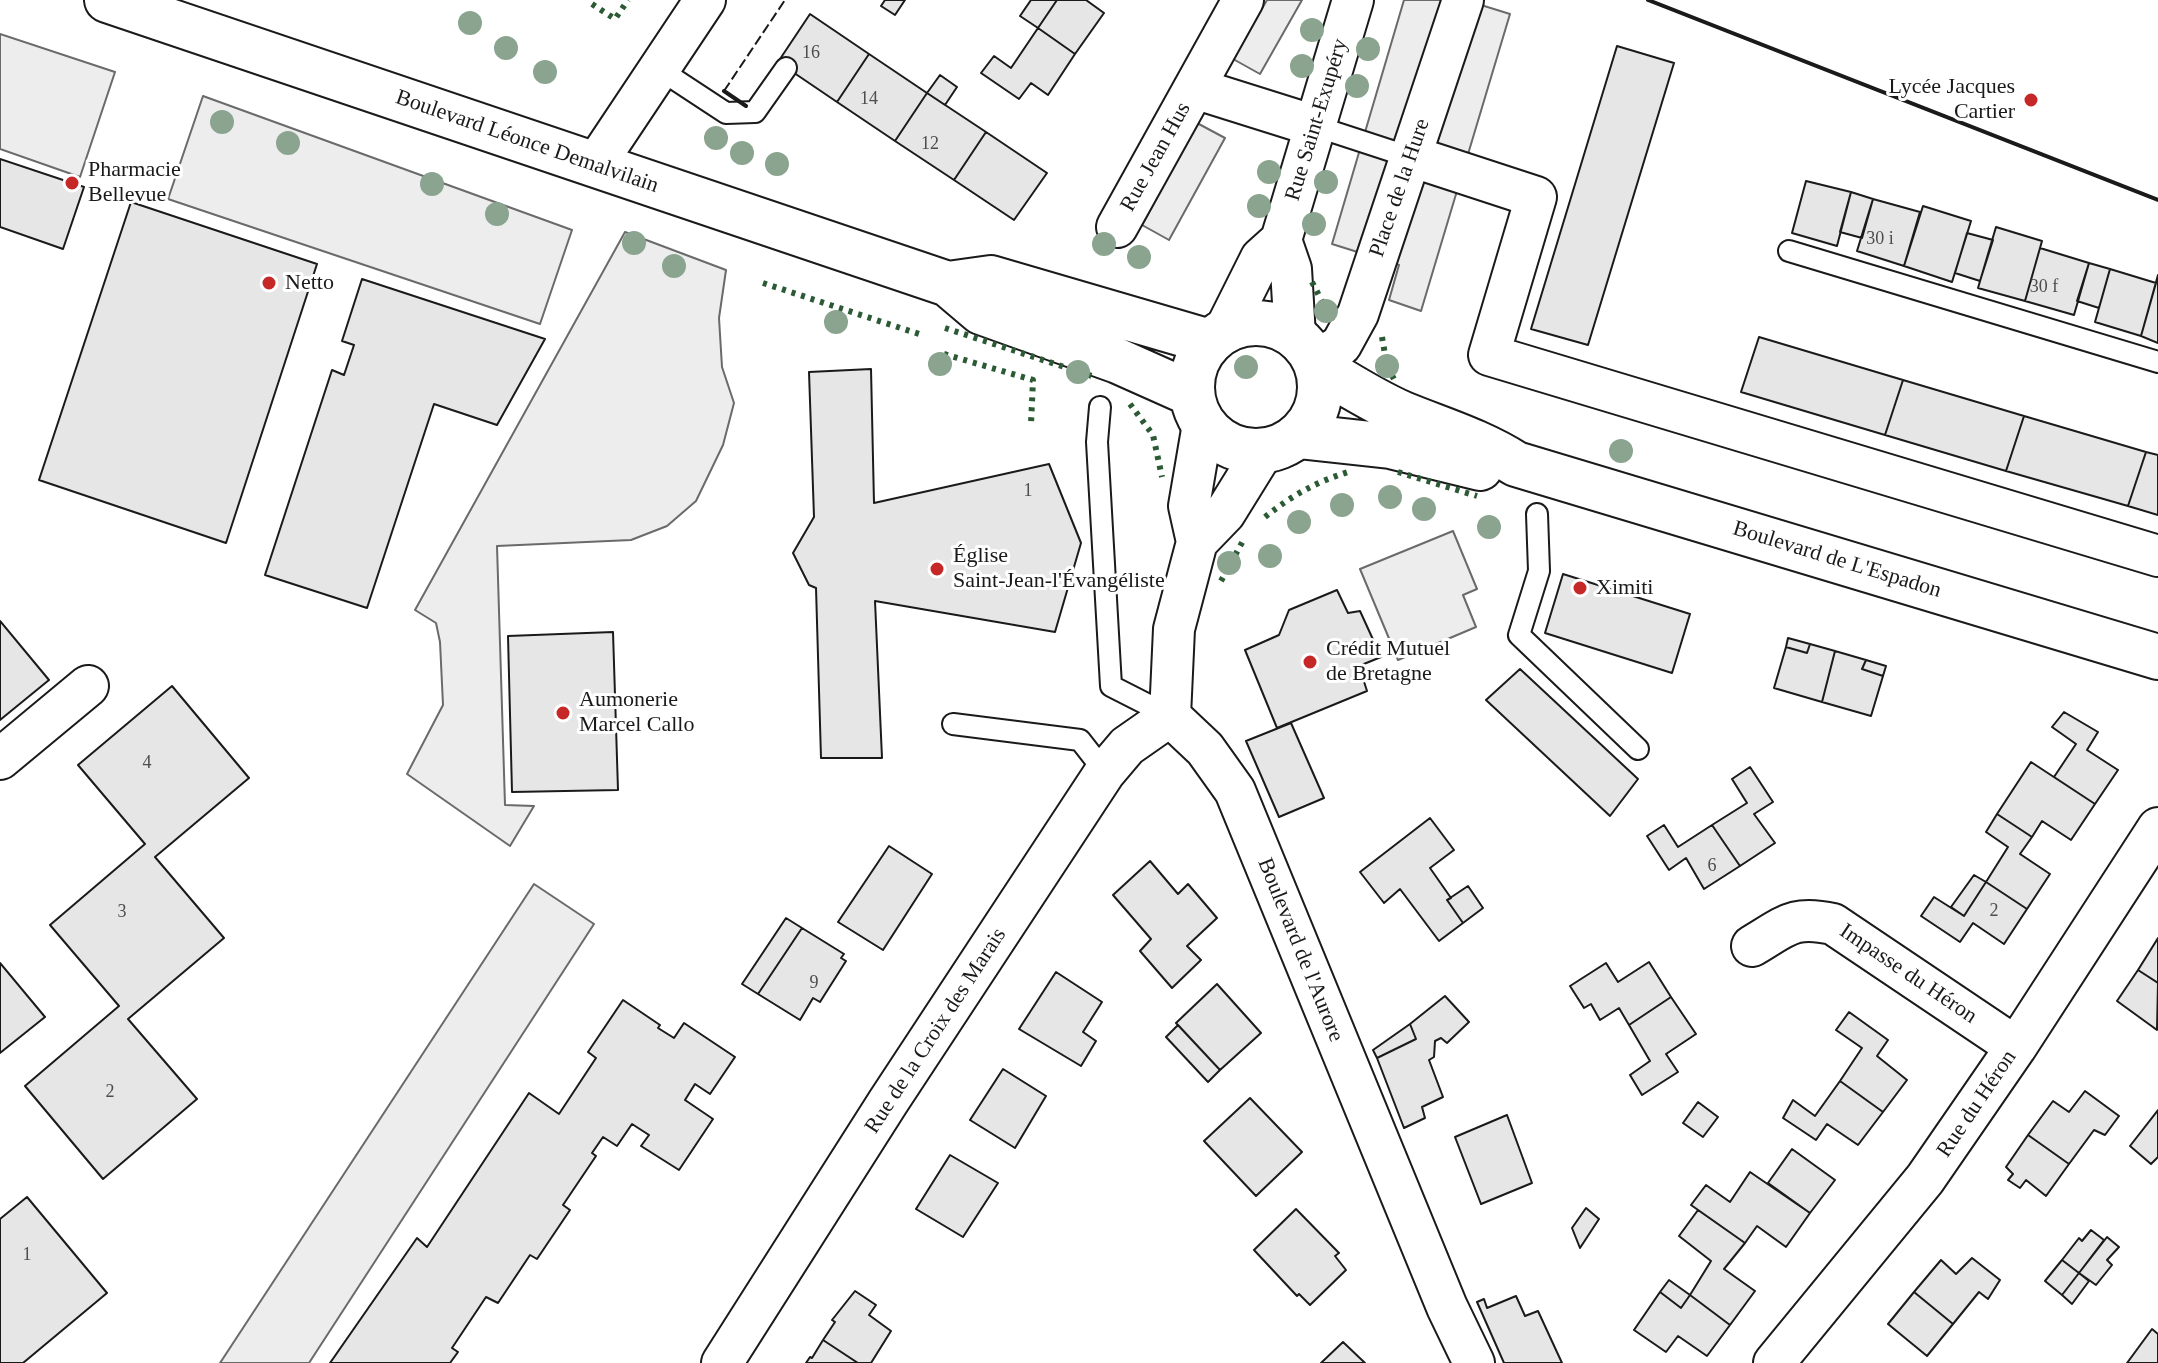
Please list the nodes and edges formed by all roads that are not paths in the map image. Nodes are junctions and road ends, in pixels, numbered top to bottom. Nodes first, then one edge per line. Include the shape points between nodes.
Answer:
1 (107, 0) edge
2 (705, 0) edge
3 (1243, 0) edge
4 (1353, 0) edge
5 (1463, 0) edge
6 (175, 11) edge
7 (786, 68) dead end
8 (659, 69) junction
9 (1194, 88) junction
10 (1315, 126) junction
11 (1421, 160) junction
12 (595, 165) junction
13 (1117, 227) dead end
14 (1281, 240) junction
15 (1789, 251) dead end
16 (948, 284) junction
17 (1218, 336) junction
18 (1309, 354) junction
19 (2158, 362) edge
20 (1100, 407) dead end
21 (1198, 409) junction
22 (1281, 443) junction
23 (1516, 464) junction
24 (1537, 514) dead end
25 (1197, 542) junction
26 (2158, 556) edge
27 (2158, 657) edge
28 (88, 686) dead end
29 (1170, 716) junction
30 (953, 724) dead end
31 (1638, 749) dead end
32 (0, 759) edge
33 (1105, 772) junction
34 (2158, 828) edge
35 (1752, 946) dead end
36 (2016, 1047) junction
37 (722, 1363) edge
38 (1474, 1363) edge
39 (1774, 1363) edge

1 - 6 street, Boulevard Léonce Demalvilain
2 - 8 street
3 - 9 street, Rue Jean Hus
4 - 10 street, Rue Saint-Exupéry
5 - 11 street, Place de la Hure
6 - 12 street, Boulevard Léonce Demalvilain
7 - 8 lane via 755,112 726,113
8 - 12 street
9 - 10 street, Rue Jean Hus
9 - 13 street, Rue Jean Hus
10 - 11 lane
10 - 14 street, Rue Saint-Exupéry
11 - 18 street, Place de la Hure via 1341,345
11 - 26 street via 1536,197 1489,355
12 - 16 street, Boulevard Léonce Demalvilain
14 - 17 street, Rue Saint-Exupéry via 1261,258
14 - 18 street
15 - 19 lane
16 - 17 street, Boulevard Léonce Demalvilain via 991,278
16 - 21 street, Boulevard Léonce Demalvilain via 981,312 1118,361
17 - 18 street via 1242,324 1261,323 1279,327
17 - 21 street via 1199,357 1193,375
18 - 22 street via 1320,385 1318,404 1310,421
18 - 23 street, Boulevard de L'Espadon via 1388,407 1488,446
20 - 29 lane via 1097,442 1111,686
21 - 22 street via 1226,444 1245,450
21 - 25 street via 1189,506
22 - 23 street, Boulevard de L'Espadon via 1390,446 1483,468
22 - 25 street
23 - 27 street, Boulevard de L'Espadon
24 - 31 lane via 1539,571 1519,635
25 - 29 street via 1174,629
28 - 32 street
29 - 33 street, Rue de la Croix des Marais via 1127,746
29 - 38 street, Boulevard de l'Aurore via 1205,749 1235,791
30 - 33 lane via 1080,740
33 - 37 street, Rue de la Croix des Marais
34 - 36 street, Rue du Héron
35 - 36 street, Impasse du Héron via 1794,921 1833,924
36 - 39 street, Rue du Héron via 1925,1179

